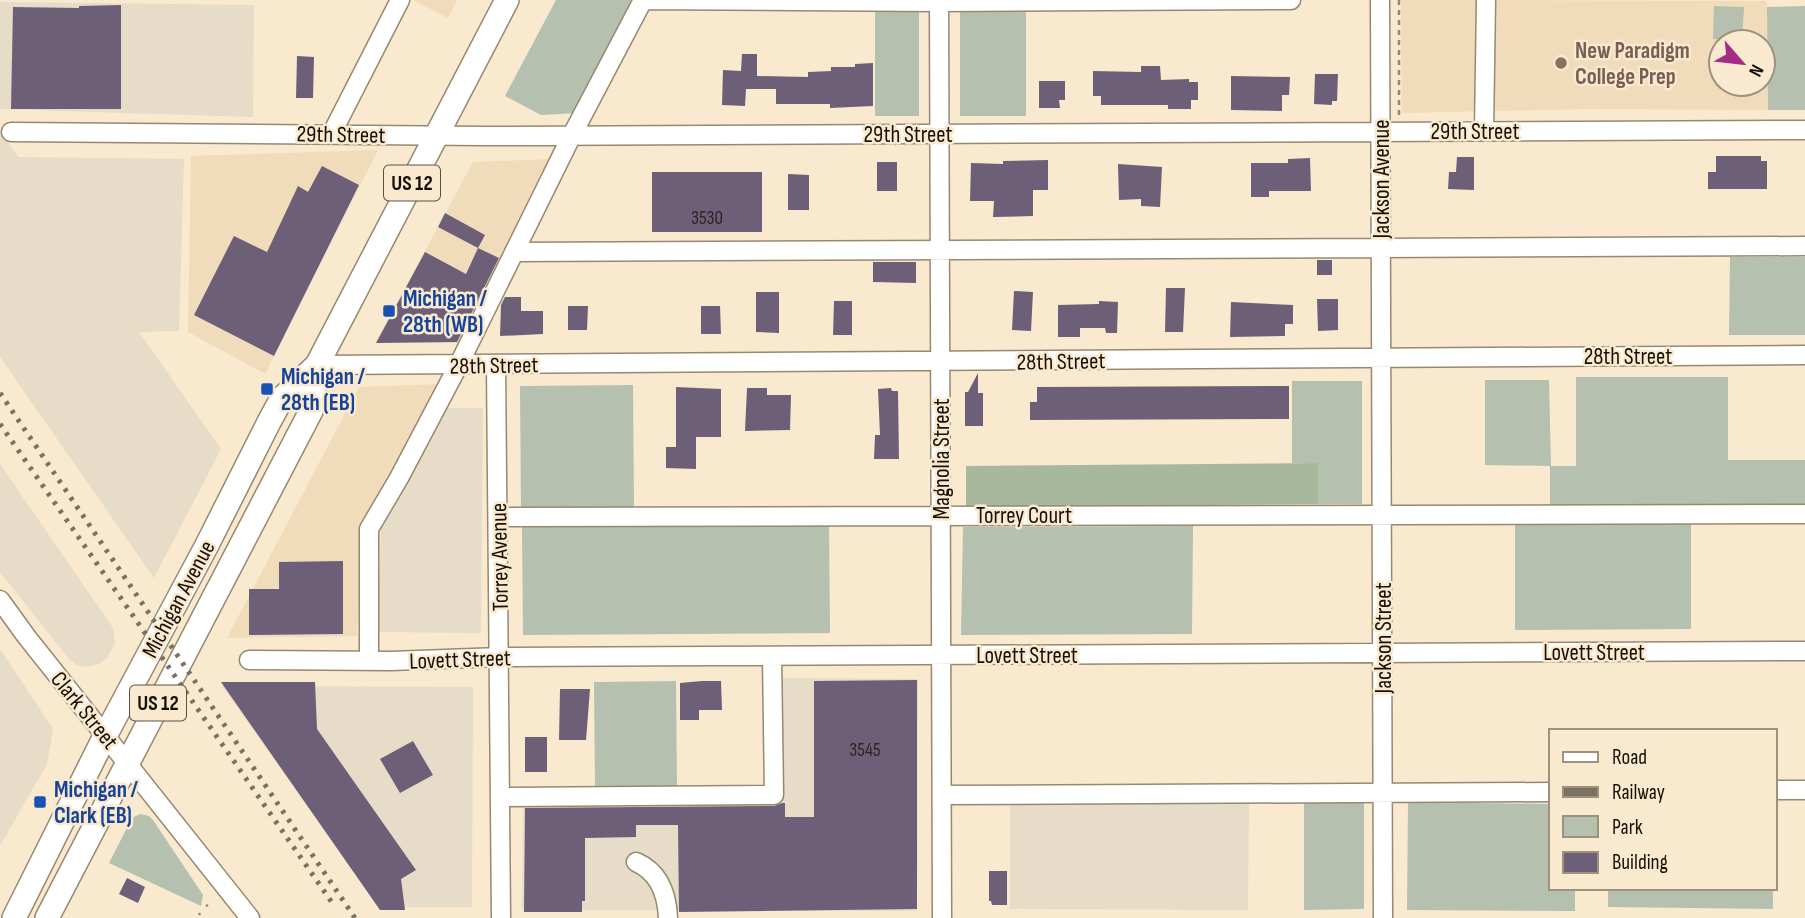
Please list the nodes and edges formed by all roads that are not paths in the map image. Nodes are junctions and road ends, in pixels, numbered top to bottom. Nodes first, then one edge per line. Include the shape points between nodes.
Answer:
1 (400, 0) edge
2 (507, 0) edge
3 (643, 0) edge
4 (1291, 0) edge
5 (1380, 0) edge
6 (1486, 0) edge
7 (939, 1) edge
8 (1805, 130) edge
9 (1484, 131) junction
10 (11, 132) dead end
11 (1381, 132) junction
12 (332, 133) junction
13 (939, 134) junction
14 (436, 135) junction
15 (572, 135) junction
16 (1805, 246) edge
17 (1381, 247) junction
18 (940, 250) junction
19 (514, 252) junction
20 (1805, 355) edge
21 (1382, 357) junction
22 (941, 362) junction
23 (317, 365) junction
24 (496, 365) junction
25 (458, 366) junction
26 (1382, 514) junction
27 (1805, 514) edge
28 (941, 515) junction
29 (498, 517) junction
30 (0, 600) edge
31 (1805, 651) edge
32 (1382, 653) junction
33 (942, 655) junction
34 (772, 656) junction
35 (500, 657) junction
36 (249, 660) dead end
37 (369, 661) junction
38 (104, 736) junction
39 (127, 762) junction
40 (1777, 790) edge
41 (1805, 790) edge
42 (1549, 792) edge
43 (1383, 794) junction
44 (942, 795) junction
45 (501, 797) junction
46 (636, 862) dead end
47 (14, 918) edge
48 (47, 918) edge
49 (250, 918) edge
50 (501, 918) edge
51 (668, 918) edge
52 (942, 918) edge
53 (1383, 918) edge

1 - 12 street
2 - 14 main road, Michigan Avenue / US 12
3 - 7 street
3 - 15 street
4 - 7 street
5 - 11 street, Jackson Avenue
6 - 9 street
7 - 13 street, Magnolia Street
8 - 9 street, 29th Street
9 - 11 street, 29th Street
10 - 12 street, 29th Street
11 - 13 street, 29th Street
11 - 17 street, Jackson Avenue
12 - 14 street, 29th Street
13 - 15 street, 29th Street
13 - 18 street, Magnolia Street
14 - 15 street, 29th Street
14 - 23 main road, Michigan Avenue / US 12
15 - 19 street
16 - 17 street
17 - 18 street
17 - 21 street, Jackson Avenue
18 - 19 street
18 - 22 street, Magnolia Street
19 - 25 street
20 - 21 street, 28th Street
21 - 22 street, 28th Street
21 - 26 street, Jackson Street
22 - 24 street, 28th Street
22 - 28 street, Magnolia Street
23 - 25 street, 28th Street
23 - 38 main road, Michigan Avenue / US 12 via 282,398
23 - 39 main road, Michigan Avenue / US 12 via 312,411
24 - 25 street, 28th Street
24 - 29 street, Torrey Avenue
25 - 37 street via 369,528
26 - 27 street, Torrey Court
26 - 28 street, Torrey Court
26 - 32 street, Jackson Street
28 - 29 street, Torrey Court
28 - 33 street, Magnolia Street
29 - 35 street, Torrey Avenue
30 - 38 street, Clark Street
31 - 32 street, Lovett Street
32 - 33 street, Lovett Street
32 - 43 street, Jackson Street
33 - 34 street, Lovett Street
33 - 44 street, Magnolia Street
34 - 35 street, Lovett Street
34 - 45 street via 774,795
35 - 37 street, Lovett Street
35 - 45 street, Torrey Avenue
36 - 37 street, Lovett Street
38 - 39 street, Clark Street
38 - 47 main road, Michigan Avenue / US 12
39 - 48 main road, Michigan Avenue / US 12
39 - 49 street, Clark Street
40 - 41 street
42 - 43 street
43 - 44 street
43 - 53 street, Jackson Street
44 - 52 street, Magnolia Street
45 - 50 street, Torrey Avenue
46 - 51 street via 657,877

